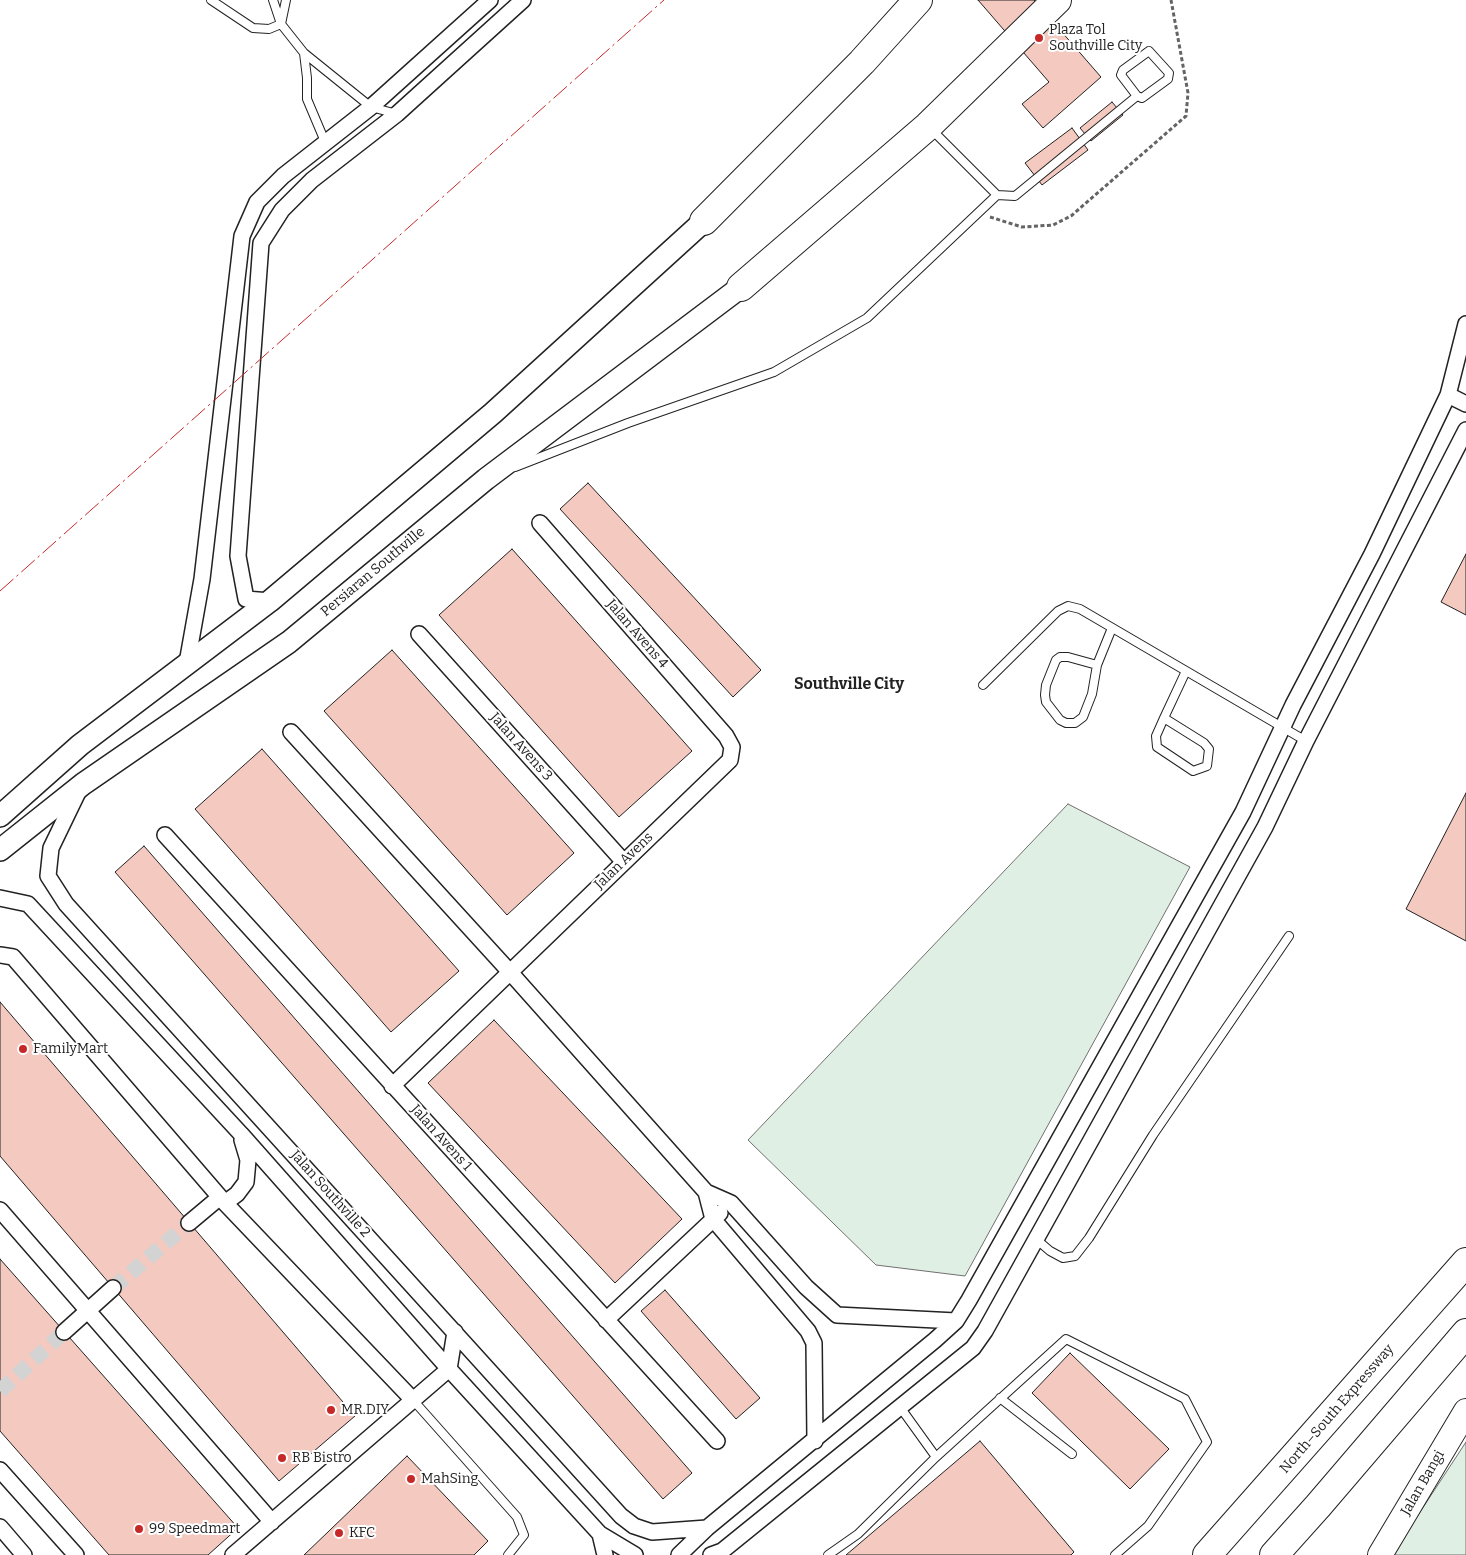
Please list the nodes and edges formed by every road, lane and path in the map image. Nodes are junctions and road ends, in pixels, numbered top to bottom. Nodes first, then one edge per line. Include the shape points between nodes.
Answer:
1 (211, 0) edge
2 (273, 0) edge
3 (286, 0) edge
4 (490, 0) edge
5 (522, 0) edge
6 (918, 0) edge
7 (1057, 0) edge
8 (1172, 0) edge
9 (281, 24) junction
10 (304, 53) junction
11 (1137, 96) junction
12 (371, 107) junction
13 (397, 114) junction
14 (928, 126) junction
15 (326, 144) junction
16 (997, 195) junction
17 (969, 220) junction
18 (704, 222) joint
19 (741, 287) joint
20 (1466, 324) edge
21 (1448, 396) junction
22 (1466, 404) edge
23 (1466, 430) edge
24 (486, 479) junction
25 (540, 523) dead end
26 (270, 601) junction
27 (1112, 628) junction
28 (419, 634) dead end
29 (186, 663) junction
30 (1097, 665) junction
31 (1186, 671) junction
32 (983, 685) dead end
33 (1164, 718) junction
34 (1283, 726) junction
35 (291, 732) dead end
36 (1306, 741) junction
37 (732, 747) joint
38 (83, 784) junction
39 (0, 816) edge
40 (165, 835) dead end
41 (0, 850) edge
42 (623, 861) junction
43 (0, 898) edge
44 (1289, 936) dead end
45 (0, 955) edge
46 (510, 971) junction
47 (392, 1086) junction
48 (240, 1134) junction
49 (706, 1192) junction
50 (222, 1200) junction
51 (731, 1203) junction
52 (0, 1210) edge
53 (713, 1219) junction
54 (189, 1223) tunnel mouth
55 (1036, 1239) junction
56 (767, 1242) junction
57 (748, 1261) junction
58 (1466, 1262) edge
59 (806, 1287) junction
60 (113, 1288) tunnel mouth
61 (787, 1306) junction
62 (88, 1311) junction
63 (606, 1320) junction
64 (956, 1321) junction
65 (64, 1332) tunnel mouth
66 (455, 1332) junction
67 (1466, 1333) edge
68 (449, 1369) junction
69 (1000, 1398) junction
70 (413, 1400) junction
71 (900, 1407) junction
72 (1466, 1411) edge
73 (717, 1441) dead end
74 (815, 1441) junction
75 (1072, 1454) dead end
76 (936, 1457) junction
77 (0, 1470) edge
78 (272, 1522) junction
79 (0, 1527) edge
80 (708, 1528) junction
81 (600, 1534) junction
82 (24, 1555) edge
83 (76, 1555) edge
84 (233, 1555) edge
85 (508, 1555) edge
86 (605, 1555) edge
87 (635, 1555) edge
88 (679, 1555) edge
89 (711, 1555) edge
90 (828, 1555) edge
91 (1115, 1555) edge
92 (1207, 1555) edge
93 (1274, 1555) edge
94 (1380, 1555) edge

1 - 9 lane via 252,28 269,29
2 - 9 lane
3 - 9 lane
4 - 12 street
5 - 13 street
6 - 18 highway via 862,62
7 - 14 highway
8 - 17 path via 1188,93 1186,116 1071,216 1053,225 1022,227 990,217
9 - 10 lane
10 - 12 lane
10 - 15 lane via 307,99
11 - 11 lane via 1121,75 1149,51 1167,68 1168,79 1148,96
11 - 16 lane via 1015,196
12 - 13 lane
12 - 15 street
13 - 26 street via 312,180 282,210 261,243 238,556 246,599
14 - 16 lane
14 - 19 highway
15 - 29 street via 283,176 257,202 242,236 202,579
16 - 17 lane
17 - 24 lane via 867,318 774,372 628,423
18 - 26 main road via 493,412
19 - 24 main road, Persiaran Southville
20 - 21 street
21 - 22 street
21 - 34 street via 1372,554
23 - 36 street
24 - 38 main road, Persiaran Southville via 289,642
25 - 37 street, Jalan Avens 4 via 726,736
26 - 29 main road
27 - 30 lane
27 - 31 lane
27 - 32 lane via 1068,606 1058,611
28 - 42 street, Jalan Avens 3
29 - 39 main road via 80,745
30 - 30 lane via 1092,694 1083,717 1075,723 1060,720 1046,702 1045,695 1056,660 1068,657
31 - 33 lane
31 - 34 lane
33 - 33 lane via 1204,743 1209,749 1207,766 1193,771 1157,747 1156,736
34 - 36 lane
34 - 64 street via 1244,812
35 - 46 street
36 - 55 street via 1265,827
37 - 42 street, Jalan Avens via 730,760
38 - 41 main road, Persiaran Southville
38 - 66 street, Jalan Southville 2 via 50,848 48,876 66,904
40 - 47 street, Jalan Avens 1
42 - 46 street, Jalan Avens
43 - 48 street, Jalan Southville 2 via 28,904
44 - 55 lane via 1074,1256 1063,1258
45 - 50 street via 13,958
46 - 47 street, Jalan Avens
46 - 49 street
47 - 63 street, Jalan Avens 1
48 - 50 street via 248,1160 246,1182 237,1194
48 - 68 street, Jalan Southville 2
49 - 51 street
49 - 53 street
50 - 54 street
50 - 70 street
51 - 53 street
51 - 56 street
52 - 62 street
53 - 57 street
53 - 63 street
55 - 71 street via 973,1348
56 - 57 street
56 - 59 street
57 - 61 street
58 - 92 highway, North–South Expressway
59 - 61 street
59 - 64 street via 837,1315
60 - 62 street
61 - 74 street via 814,1342
62 - 65 street
62 - 78 street
63 - 73 street, Jalan Avens 1
64 - 74 street
66 - 68 street
66 - 80 street, Jalan Southville 2 via 621,1516 634,1526 652,1532
67 - 93 highway
68 - 70 street
68 - 81 street, Jalan Southville 2
69 - 75 lane
69 - 76 lane
69 - 91 lane via 1066,1339 1185,1399 1207,1442 1148,1526
70 - 78 street
70 - 85 lane via 517,1517 524,1535
71 - 76 lane
71 - 89 street via 722,1551
72 - 94 main road, Jalan Bangi
74 - 80 street
76 - 90 lane via 858,1534
77 - 83 street
78 - 84 street
79 - 82 street
80 - 88 street
81 - 86 street
81 - 87 street

